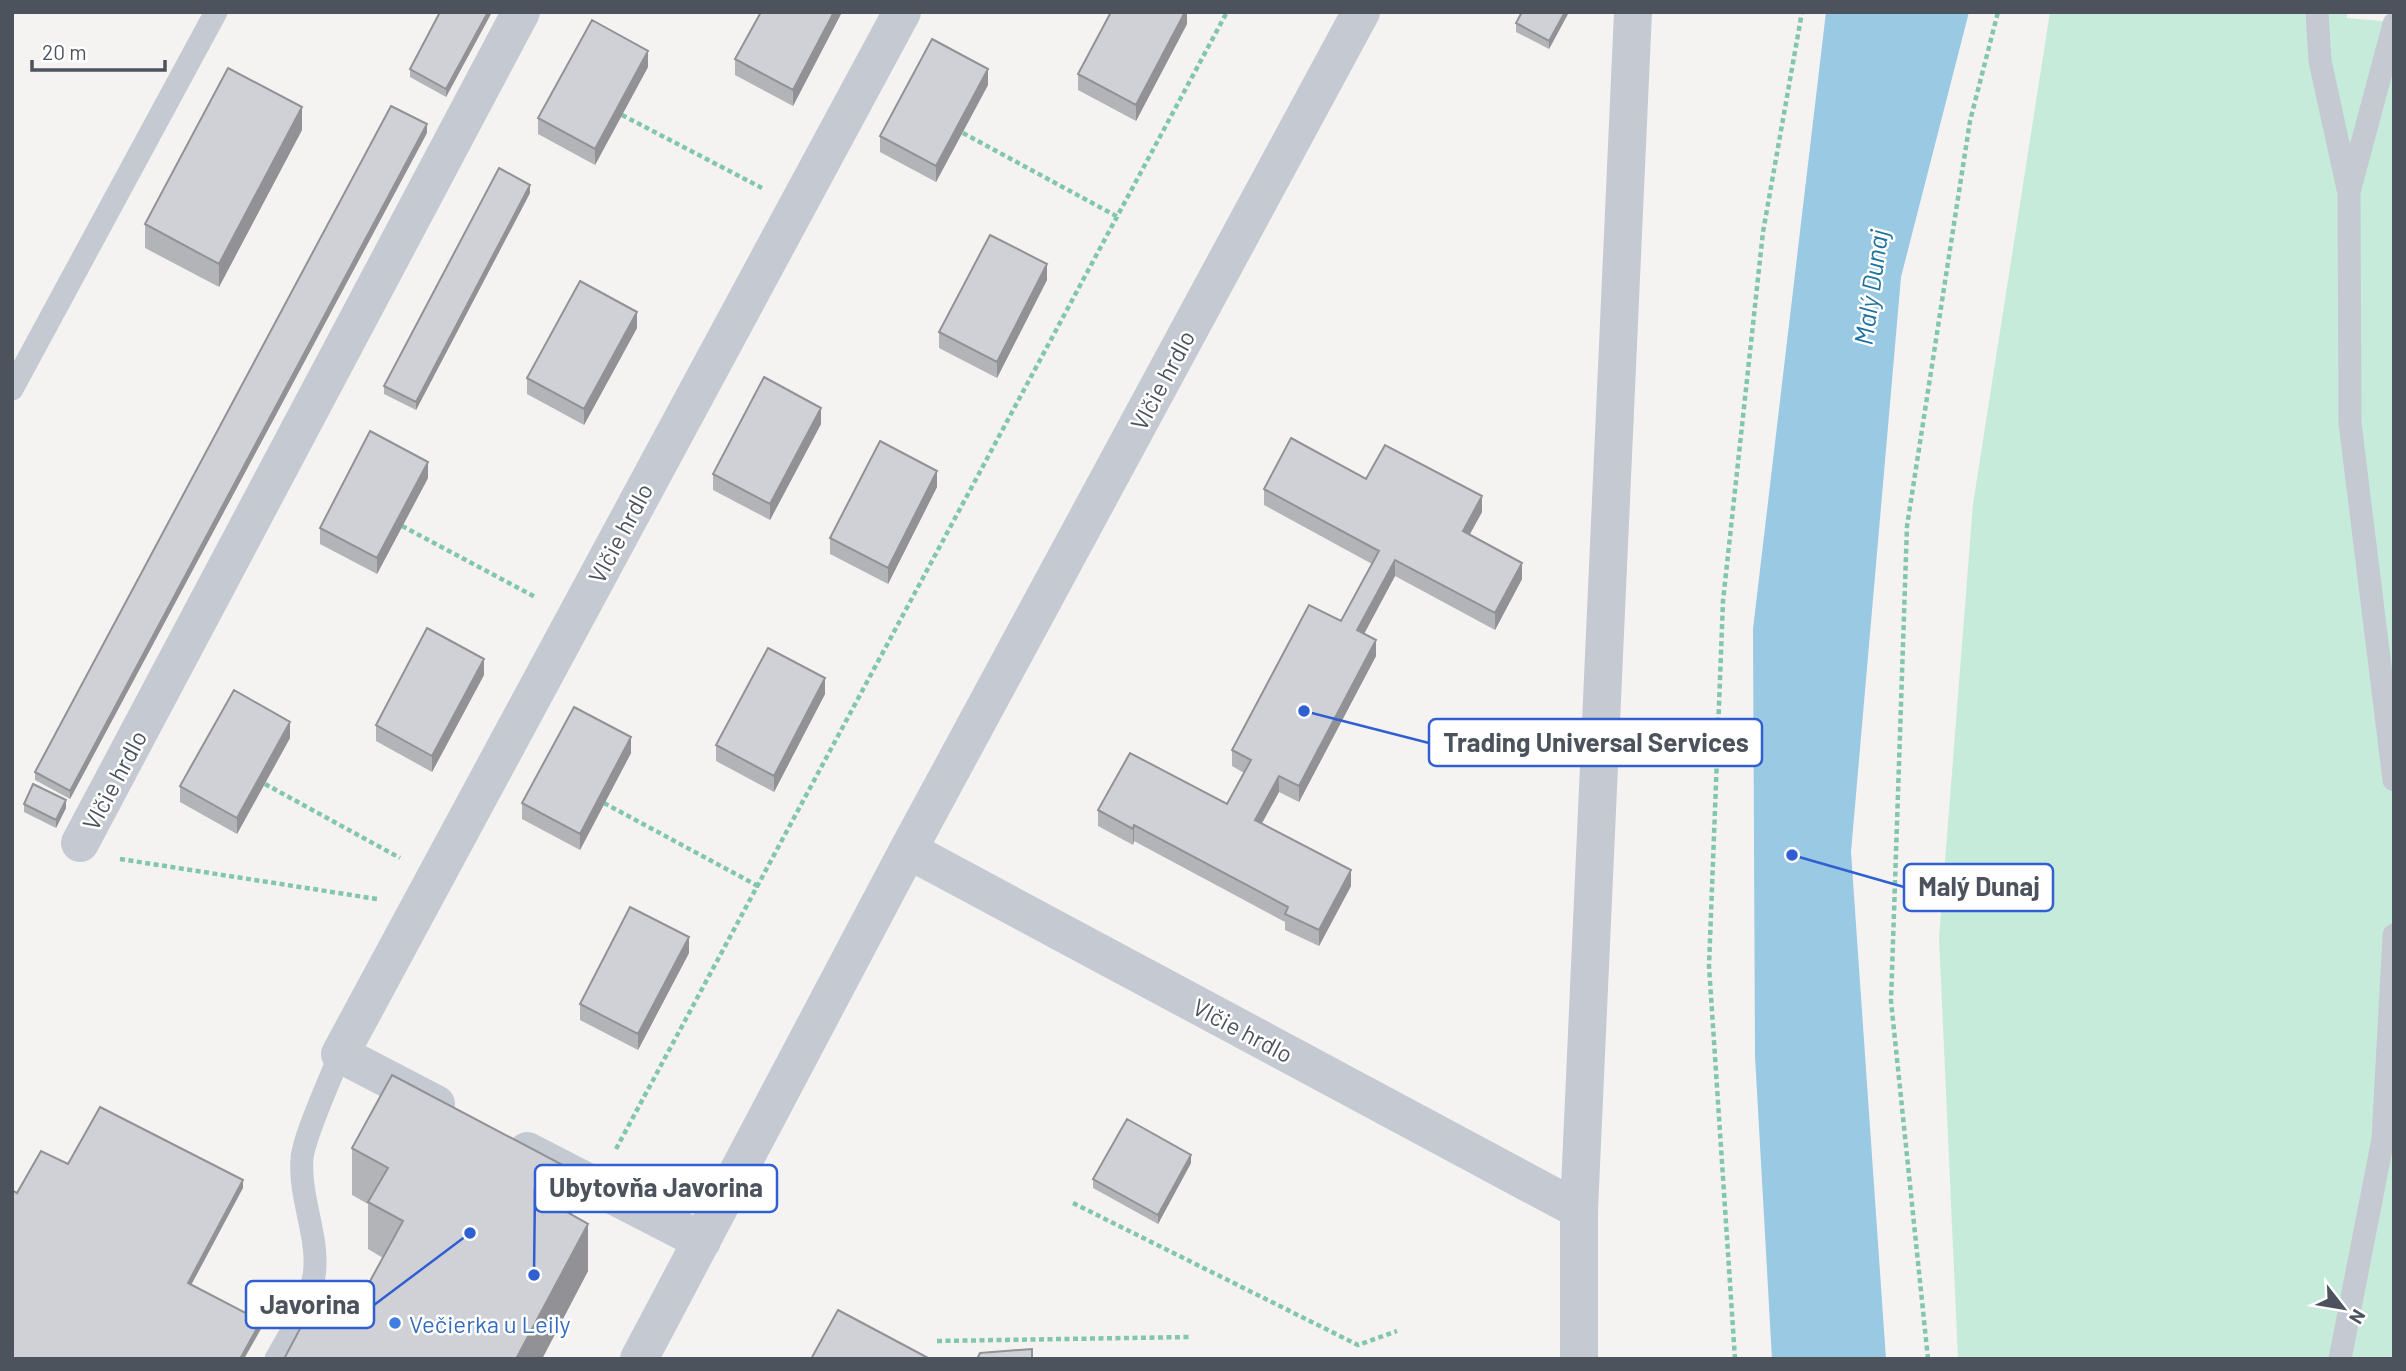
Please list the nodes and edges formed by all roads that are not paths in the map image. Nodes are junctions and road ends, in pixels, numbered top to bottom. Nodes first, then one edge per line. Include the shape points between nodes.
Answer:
1 (216, 12) edge
2 (521, 12) edge
3 (902, 12) edge
4 (1633, 12) edge
5 (2317, 12) edge
6 (1352, 15) edge
7 (2394, 24) edge
8 (2349, 192) junction
9 (15, 379) edge
10 (2394, 780) edge
11 (80, 843) road end
12 (908, 850) junction
13 (2394, 935) edge
14 (340, 1054) junction
15 (462, 1117) edge
16 (498, 1136) edge
17 (1579, 1210) junction
18 (702, 1241) junction
19 (276, 1359) edge
20 (639, 1359) edge
21 (1579, 1359) edge
22 (2340, 1359) edge

1 - 9 lane
2 - 11 street, Vlčie hrdlo
3 - 14 street, Vlčie hrdlo
4 - 17 street
5 - 8 lane via 2320,61
6 - 12 street, Vlčie hrdlo
7 - 8 lane
8 - 10 lane via 2350,423
12 - 17 street, Vlčie hrdlo
12 - 18 street, Vlčie hrdlo
13 - 22 lane via 2383,1139
14 - 15 street
14 - 19 lane, Vlčie hrdlo via 302,1157 314,1276 307,1300
16 - 18 street
17 - 21 street
18 - 20 street, Vlčie hrdlo

